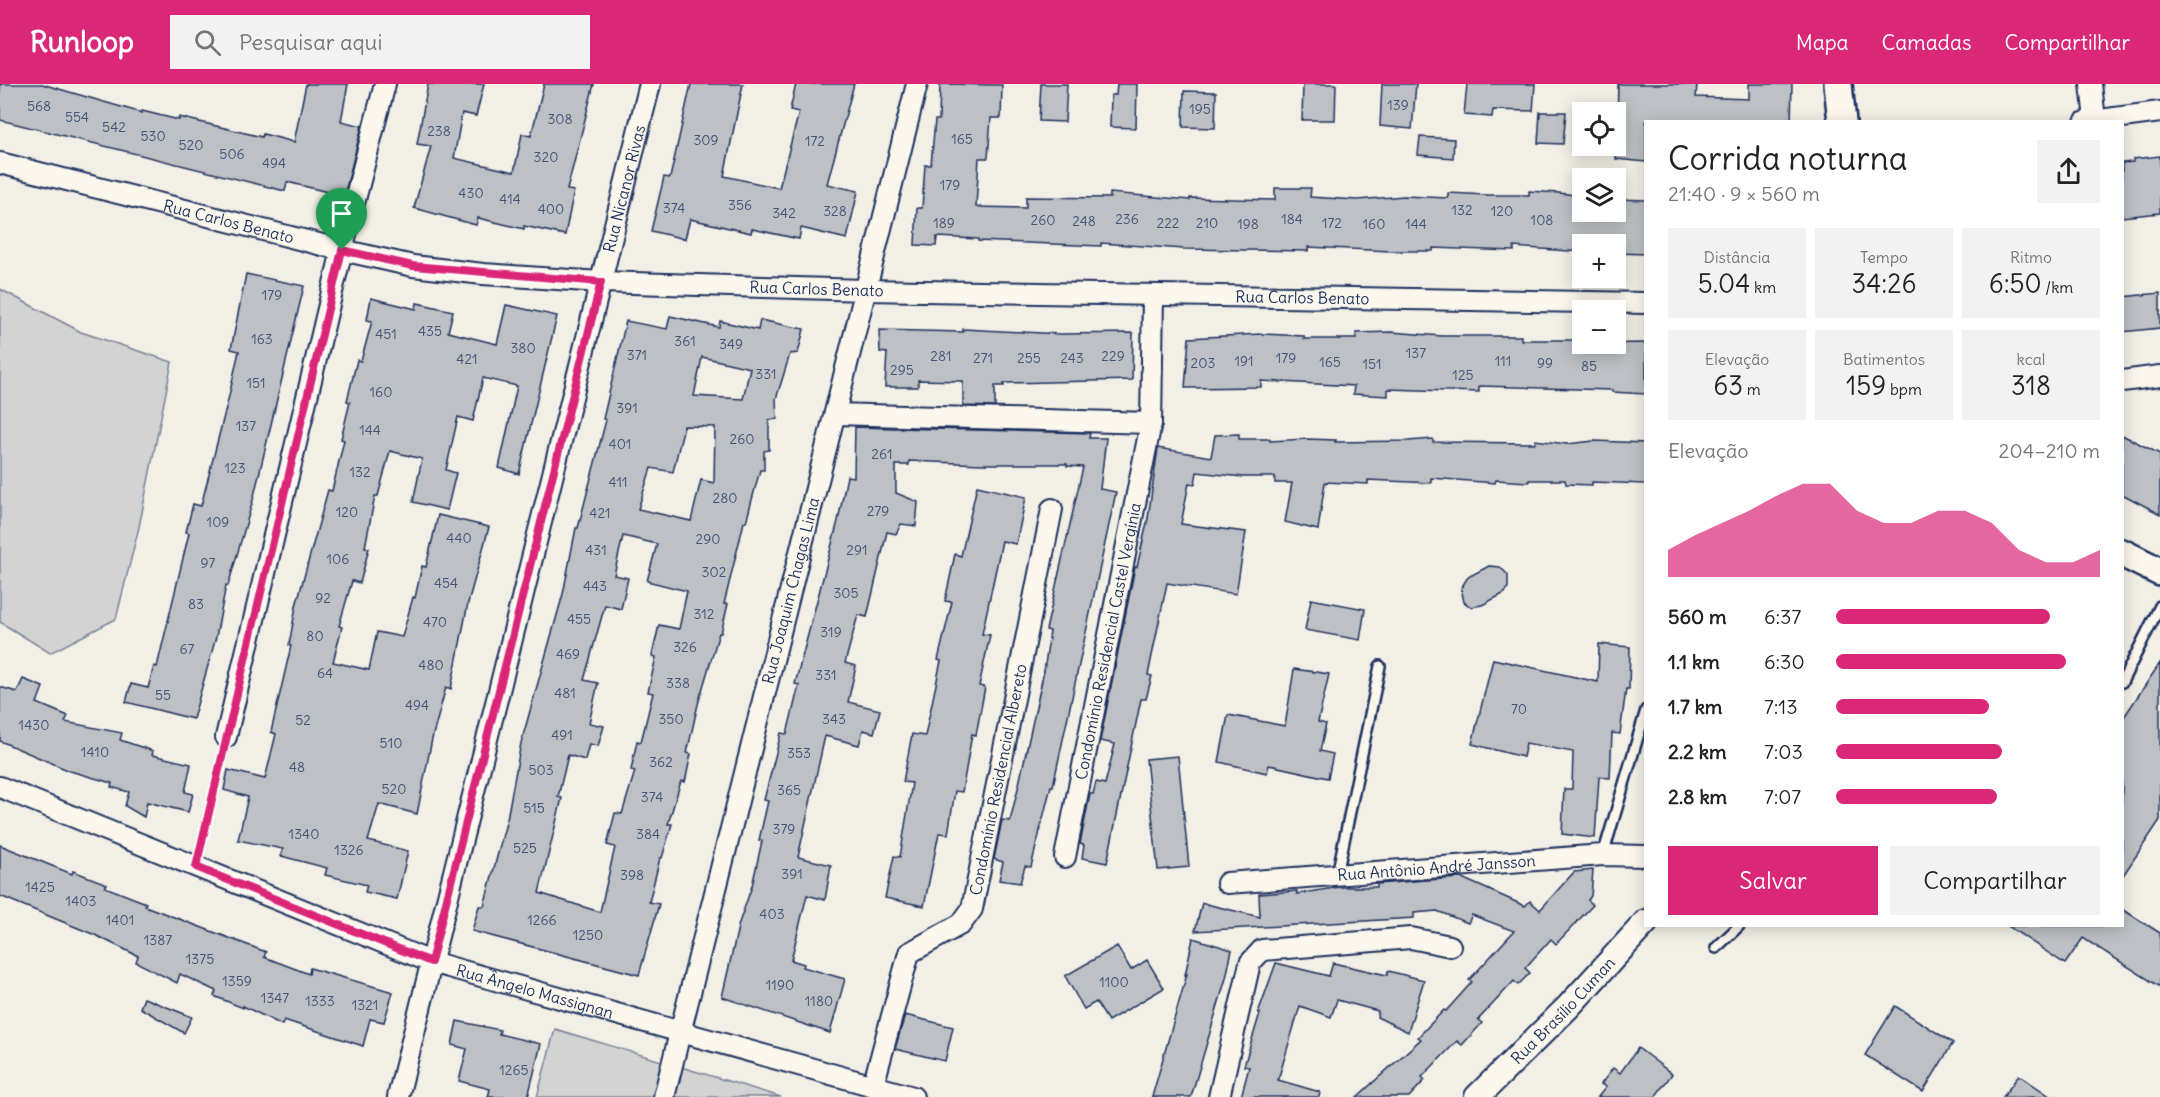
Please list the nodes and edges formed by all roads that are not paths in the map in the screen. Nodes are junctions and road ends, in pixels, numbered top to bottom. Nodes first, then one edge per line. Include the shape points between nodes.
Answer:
1 (386, 84) edge
2 (650, 84) edge
3 (917, 84) edge
4 (1838, 84) edge
5 (2091, 84) edge
6 (2160, 112) edge
7 (1842, 120) edge
8 (2090, 120) edge
9 (2098, 120) edge
10 (0, 163) edge
11 (342, 250) junction
12 (601, 282) junction
13 (866, 290) junction
14 (1153, 296) junction
15 (1644, 303) edge
16 (2160, 376) edge
17 (2124, 381) edge
18 (835, 414) junction
19 (1151, 423) junction
20 (1052, 509) dead end
21 (2124, 554) edge
22 (2160, 572) edge
23 (2160, 606) edge
24 (1380, 666) dead end
25 (2124, 678) edge
26 (1644, 717) edge
27 (226, 737) road end
28 (0, 787) edge
29 (1603, 855) junction
30 (1644, 856) edge
31 (1065, 857) dead end
32 (1337, 875) junction
33 (1227, 884) dead end
34 (1644, 924) edge
35 (1738, 927) edge
36 (1450, 946) dead end
37 (1716, 948) dead end
38 (431, 962) junction
39 (680, 1032) junction
40 (873, 1086) junction
41 (398, 1097) edge
42 (664, 1097) edge
43 (913, 1097) edge
44 (1219, 1097) edge
45 (1477, 1097) edge

1 - 11 street
2 - 12 street, Rua Nicanor Rivas
3 - 13 street, Rua Joaquim Chagas Lima
4 - 7 main road
5 - 8 street
6 - 9 street
10 - 11 street, Rua Carlos Benato
11 - 12 street, Rua Carlos Benato via 413,266
11 - 27 street
12 - 13 street, Rua Carlos Benato
12 - 38 street, Rua Nicanor Rivas
13 - 14 street, Rua Carlos Benato
13 - 18 street, Rua Joaquim Chagas Lima
14 - 15 street, Rua Carlos Benato
14 - 19 street, Condomínio Residencial Castel Vergínia
16 - 17 street
18 - 19 street
18 - 39 street, Rua Joaquim Chagas Lima
19 - 31 street, Condomínio Residencial Castel Vergínia
20 - 40 street, Condomínio Residencial Albereto via 972,909 961,924 909,953
21 - 22 main road
23 - 25 lane
24 - 32 lane
26 - 29 lane
28 - 38 street, Rua Ângelo Massignan
29 - 30 street, Rua Antônio André Jansson
29 - 32 street, Rua Antônio André Jansson
32 - 33 street, Rua Antônio André Jansson
34 - 45 street, Rua Brasílio Cuman via 1568,1008
35 - 37 lane
36 - 44 street via 1411,938 1262,950 1250,963
38 - 39 street, Rua Ângelo Massignan
38 - 41 street, Rua Nicanor Rivas
39 - 40 street, Rua Ângelo Massignan
39 - 42 street, Rua Joaquim Chagas Lima
40 - 43 street, Rua Ângelo Massignan

